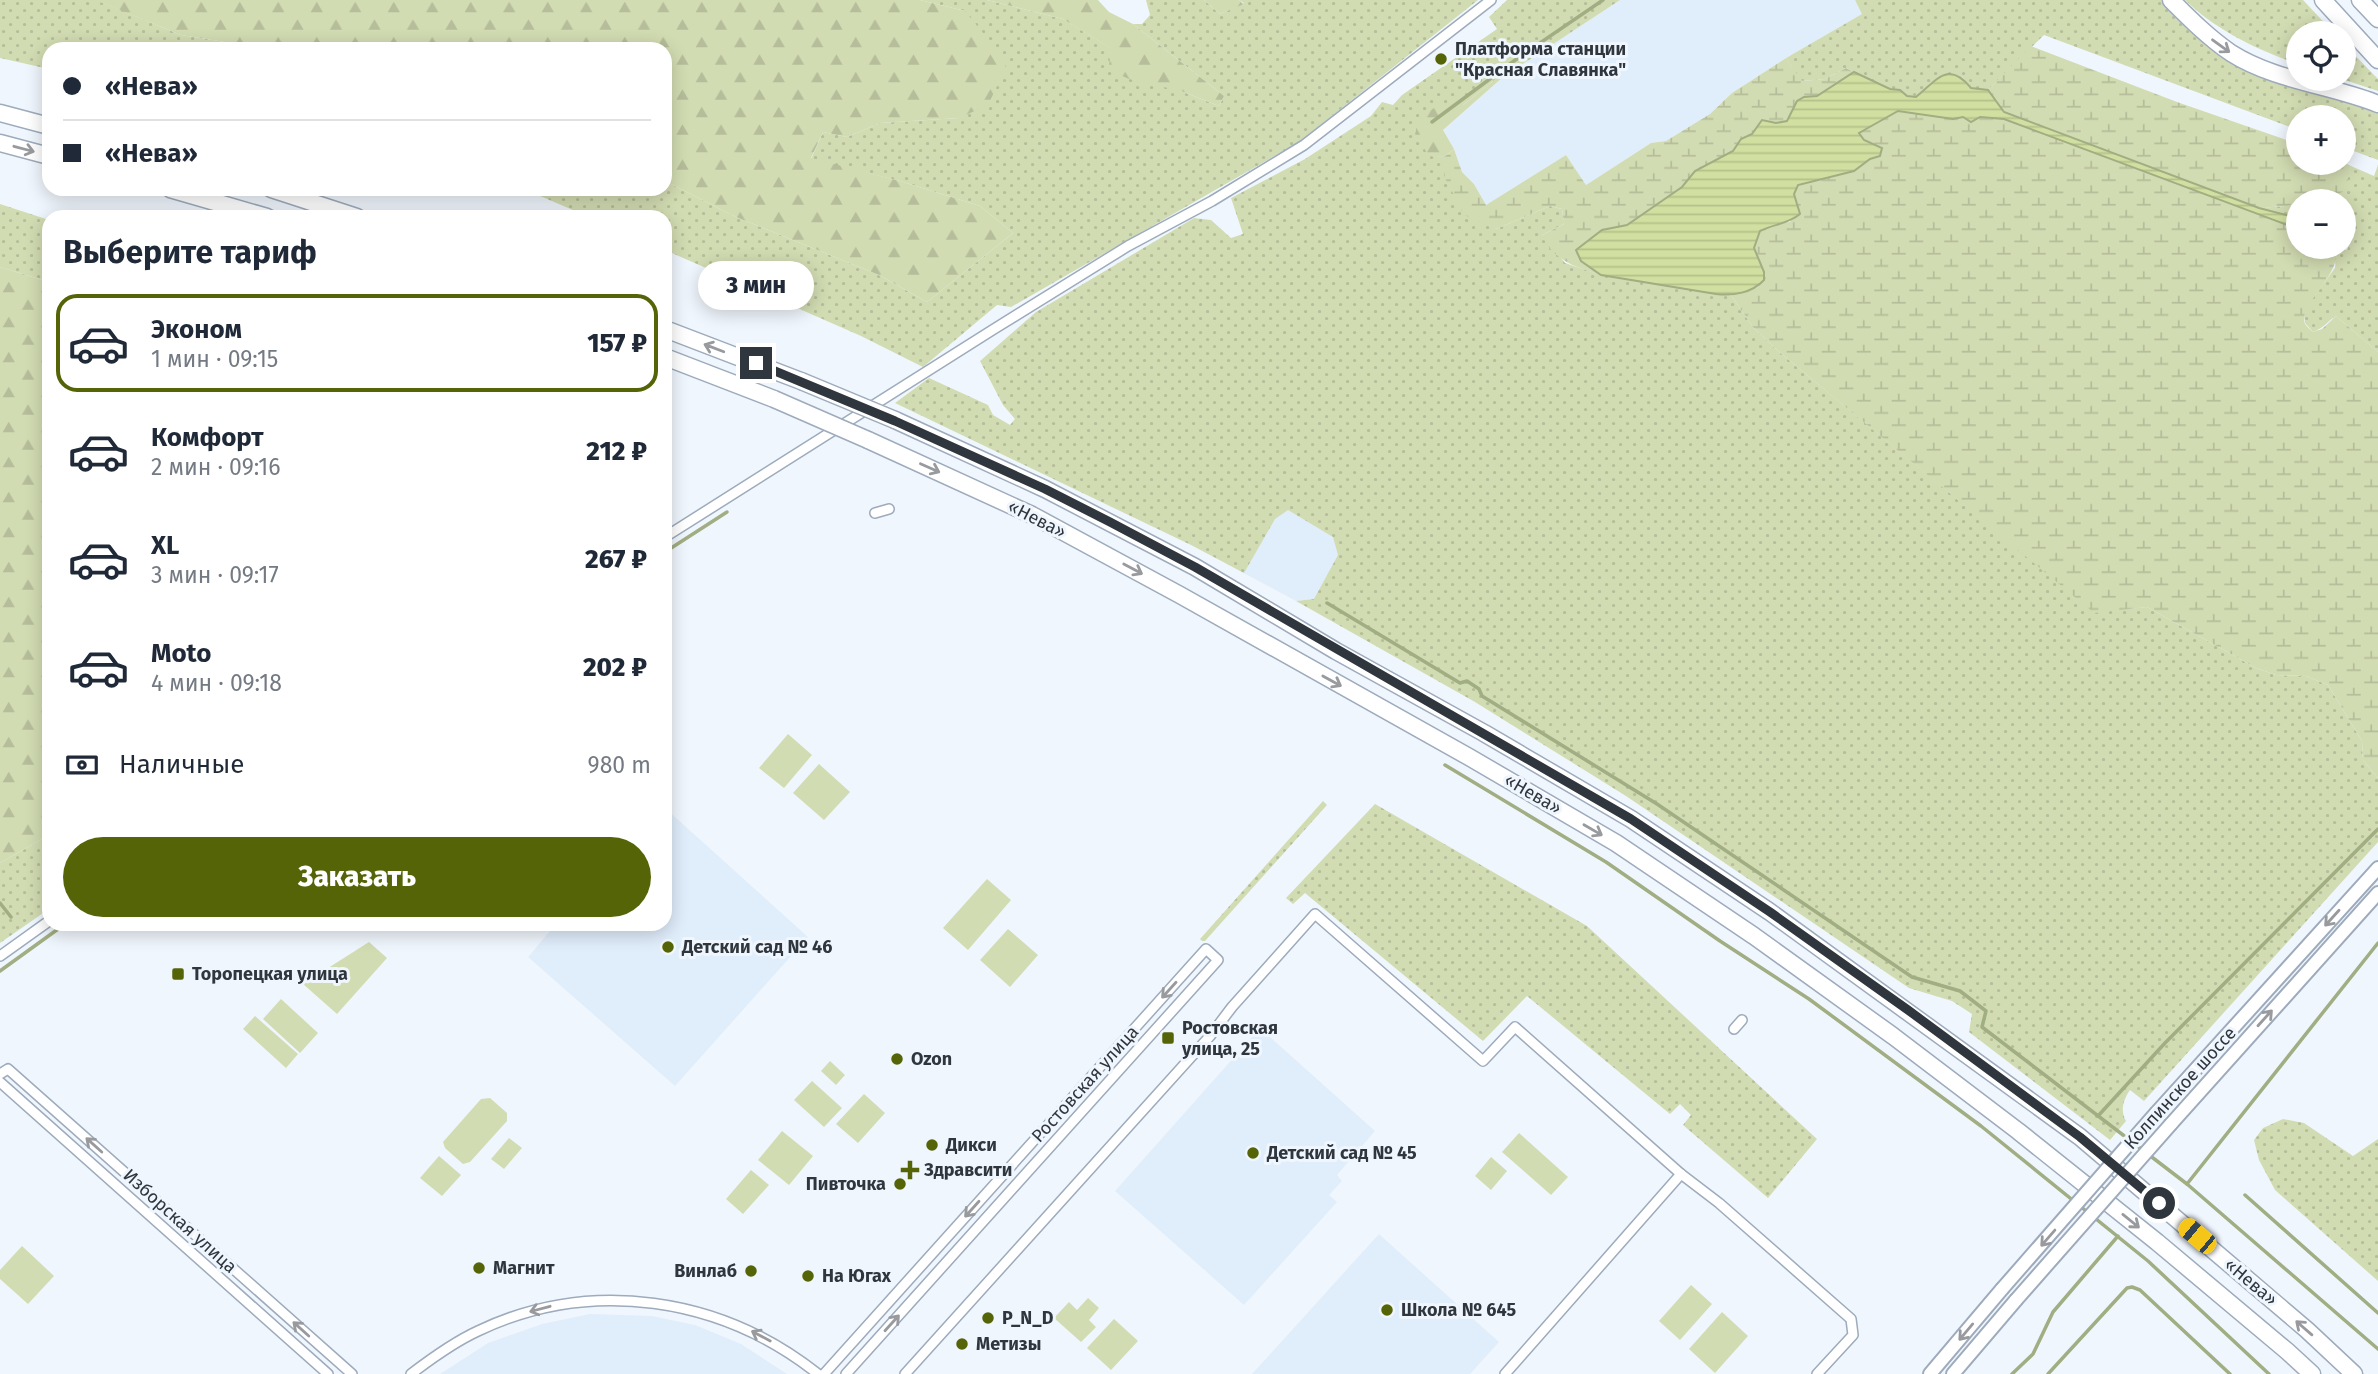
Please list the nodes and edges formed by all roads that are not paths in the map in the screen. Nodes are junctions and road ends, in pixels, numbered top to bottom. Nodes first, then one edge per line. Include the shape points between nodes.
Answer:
1 (1491, 0) edge
2 (2171, 0) edge
3 (2323, 0) edge
4 (2360, 0) edge
5 (2378, 19) edge
6 (2378, 60) edge
7 (2378, 104) edge
8 (0, 113) edge
9 (42, 124) edge
10 (0, 143) edge
11 (42, 154) edge
12 (194, 196) edge
13 (292, 196) edge
14 (243, 210) edge
15 (336, 210) edge
16 (672, 332) edge
17 (672, 360) edge
18 (889, 509) dead end
19 (875, 513) dead end
20 (672, 533) edge
21 (2378, 868) edge
22 (2378, 893) edge
23 (42, 926) edge
24 (0, 956) edge
25 (1742, 1020) dead end
26 (1734, 1029) dead end
27 (4, 1071) edge
28 (0, 1082) edge
29 (1681, 1174) junction
30 (328, 1374) edge
31 (352, 1374) edge
32 (411, 1374) edge
33 (818, 1374) edge
34 (824, 1374) edge
35 (846, 1374) edge
36 (905, 1374) edge
37 (1505, 1374) edge
38 (1817, 1374) edge
39 (1930, 1374) edge
40 (1954, 1374) edge
41 (2312, 1374) edge
42 (2354, 1374) edge

1 - 20 street via 1304,145 994,328
2 -> 7 highway via 2208,36 2254,65
3 - 6 highway
4 - 5 highway
8 - 9 highway
10 -> 11 highway
12 - 14 highway
13 - 15 highway
42 -> 16 highway, «Нева», bridge via 2080,1137 1781,920 1631,819 1195,567 1045,489 801,380
17 -> 41 highway, «Нева», bridge via 774,399 1032,515 1616,843 1776,951 2018,1131
18 - 19 street
21 -> 39 main road, Колпинское шоссе, bridge via 2157,1112
40 -> 22 main road, Колпинское шоссе, bridge
23 - 24 street
25 - 26 street
31 -> 27 street, Изборская улица
28 - 30 street, Изборская улица
29 - 36 street via 1515,1027 1483,1061 1315,914
29 - 37 street
29 - 38 street via 1851,1319 1853,1335
33 -> 32 street via 781,1347 736,1324 672,1305 632,1300 552,1306 514,1316 477,1331
35 -> 34 street, Ростовская улица via 1218,960 1206,949

